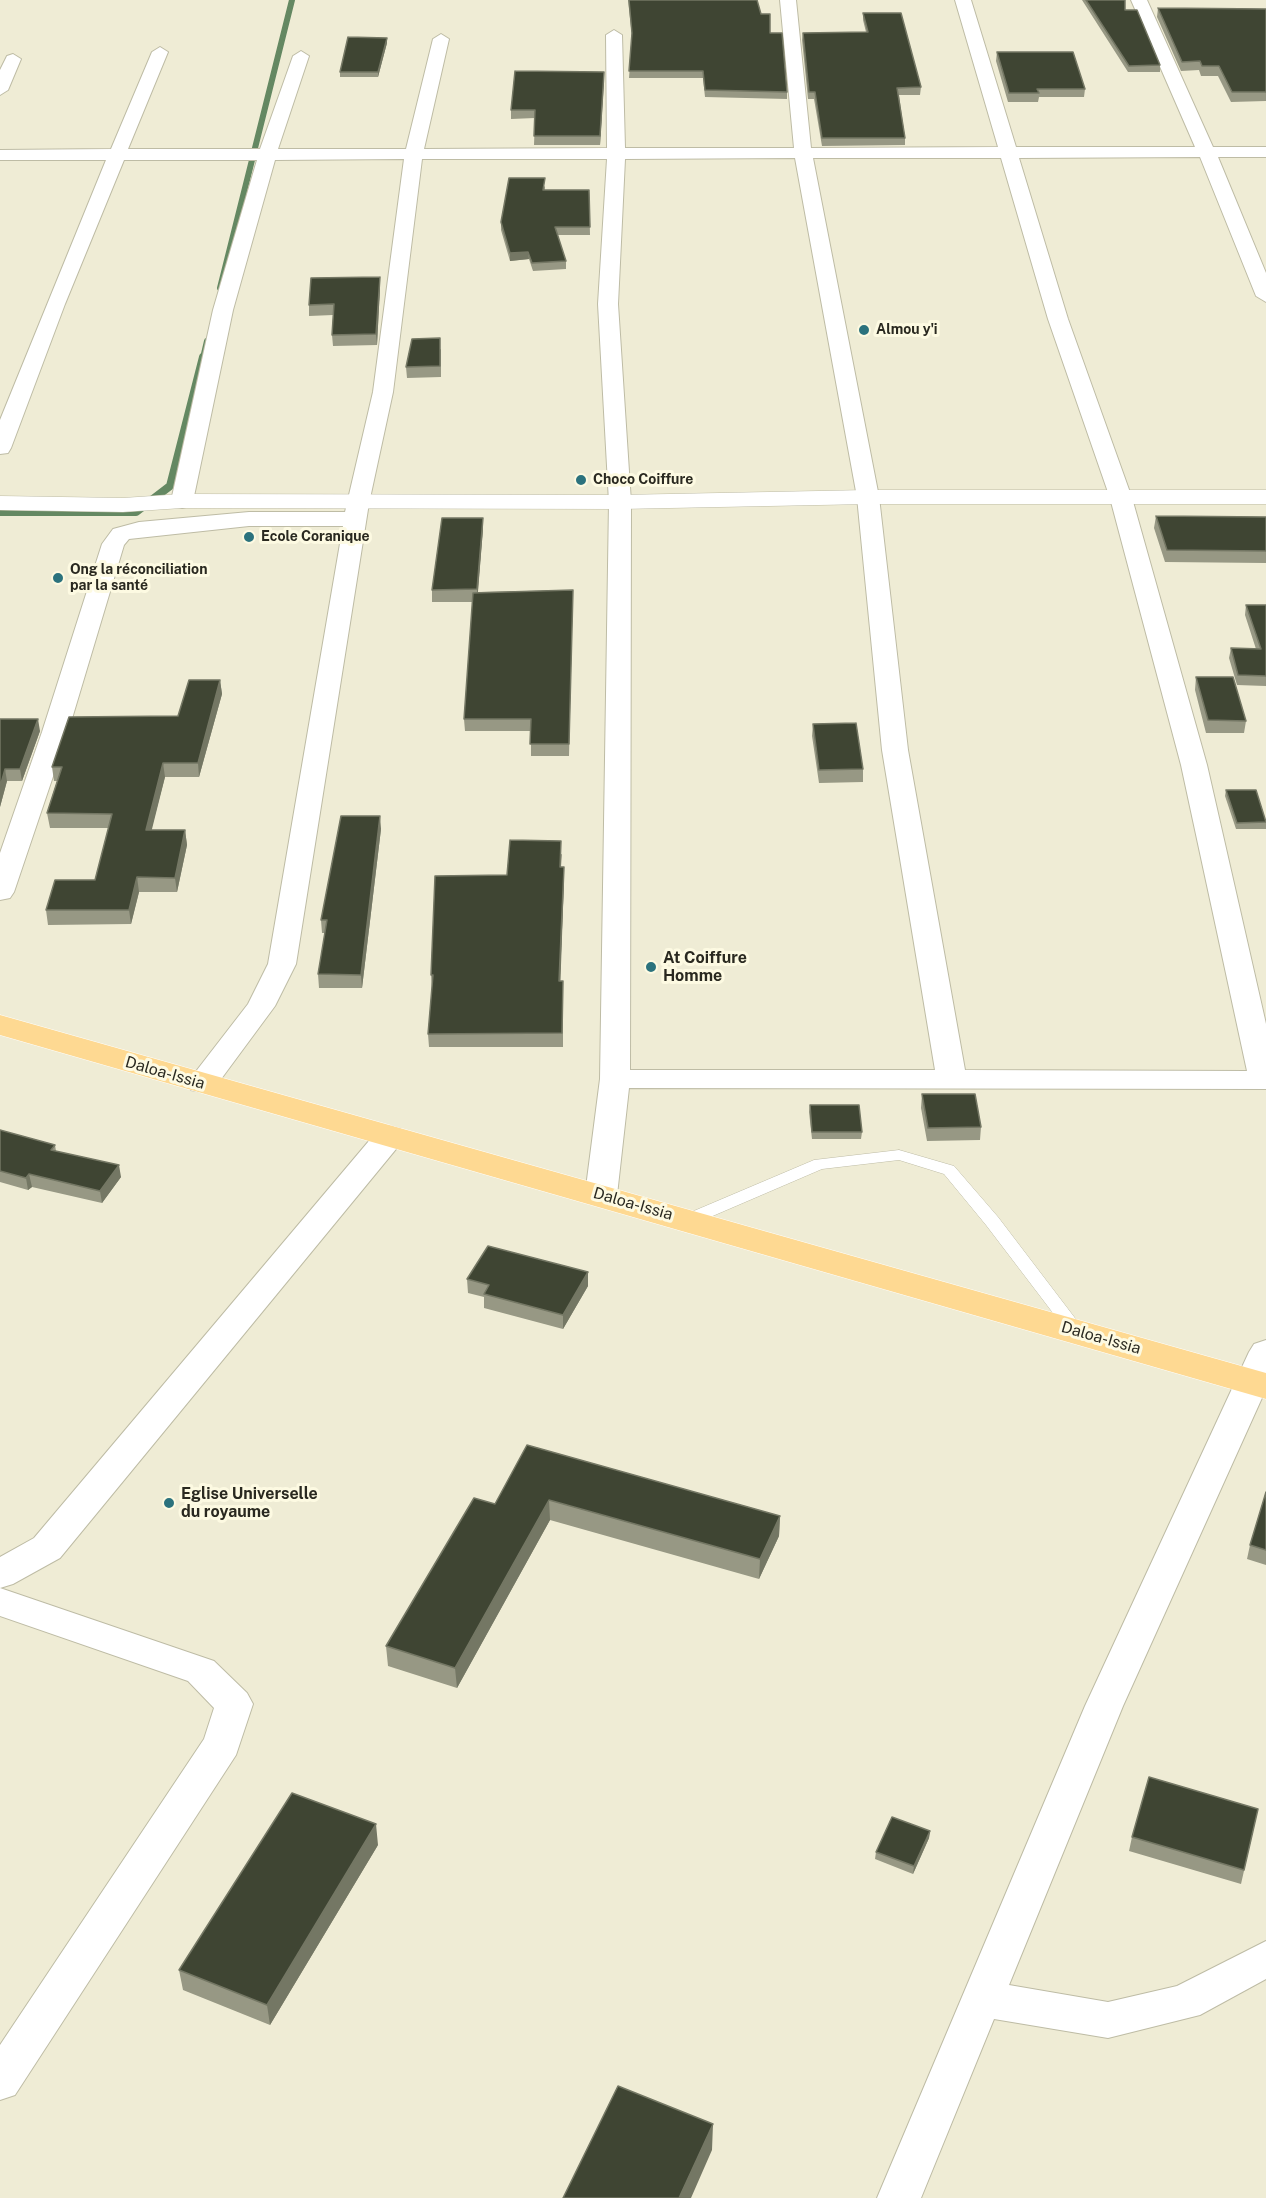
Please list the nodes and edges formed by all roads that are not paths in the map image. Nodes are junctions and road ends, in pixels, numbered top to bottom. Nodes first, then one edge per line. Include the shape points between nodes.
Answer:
1 (788, 0) edge
2 (963, 0) edge
3 (1139, 0) edge
4 (614, 35) dead end
5 (441, 39) dead end
6 (160, 52) dead end
7 (301, 56) dead end
8 (13, 59) dead end
9 (0, 90) edge
10 (1009, 151) junction
11 (1206, 151) junction
12 (414, 152) junction
13 (1266, 152) edge
14 (803, 153) junction
15 (616, 154) junction
16 (0, 155) edge
17 (115, 155) junction
18 (266, 155) junction
19 (1266, 296) edge
20 (0, 448) edge
21 (868, 497) junction
22 (1266, 497) edge
23 (1120, 498) junction
24 (175, 501) junction
25 (620, 502) junction
26 (0, 503) edge
27 (356, 511) junction
28 (0, 892) edge
29 (0, 1025) edge
30 (615, 1079) junction
31 (1265, 1080) edge
32 (952, 1081) junction
33 (202, 1083) junction
34 (390, 1136) junction
35 (602, 1195) junction
36 (688, 1220) junction
37 (1075, 1330) junction
38 (1261, 1373) edge
39 (0, 1575) edge
40 (0, 1602) edge
41 (1266, 1959) edge
42 (983, 1999) junction
43 (0, 2081) edge
44 (899, 2198) edge

1 - 14 street
2 - 10 street
3 - 11 street
4 - 15 street
5 - 12 street
6 - 17 street
7 - 18 street
8 - 9 street
10 - 11 street
10 - 14 street
10 - 23 street via 1058,319
11 - 13 street
11 - 19 street
12 - 15 street
12 - 18 street
12 - 27 street via 383,392
14 - 15 street
14 - 21 street
15 - 25 street via 608,304
16 - 17 street
17 - 18 street
17 - 20 street
18 - 24 street
21 - 23 street
21 - 25 street
21 - 32 street via 895,750
22 - 23 street
23 - 31 street via 1194,765
24 - 26 street
24 - 27 street
25 - 27 street
25 - 30 street
27 - 28 street via 139,529 121,534 114,544
27 - 33 street via 282,964 261,1006
29 - 33 main road, Daloa-Issia
30 - 32 street
30 - 35 street
31 - 32 street
33 - 34 main road, Daloa-Issia
34 - 35 main road, Daloa-Issia
34 - 39 street via 47,1548
35 - 36 main road, Daloa-Issia
36 - 37 main road, Daloa-Issia
36 - 37 lane via 819,1164 899,1155 949,1170
37 - 38 main road, Daloa-Issia
38 - 42 street via 1104,1706
40 - 43 street via 201,1671 234,1704 222,1744
41 - 42 street via 1185,2002 1108,2020
42 - 44 street

